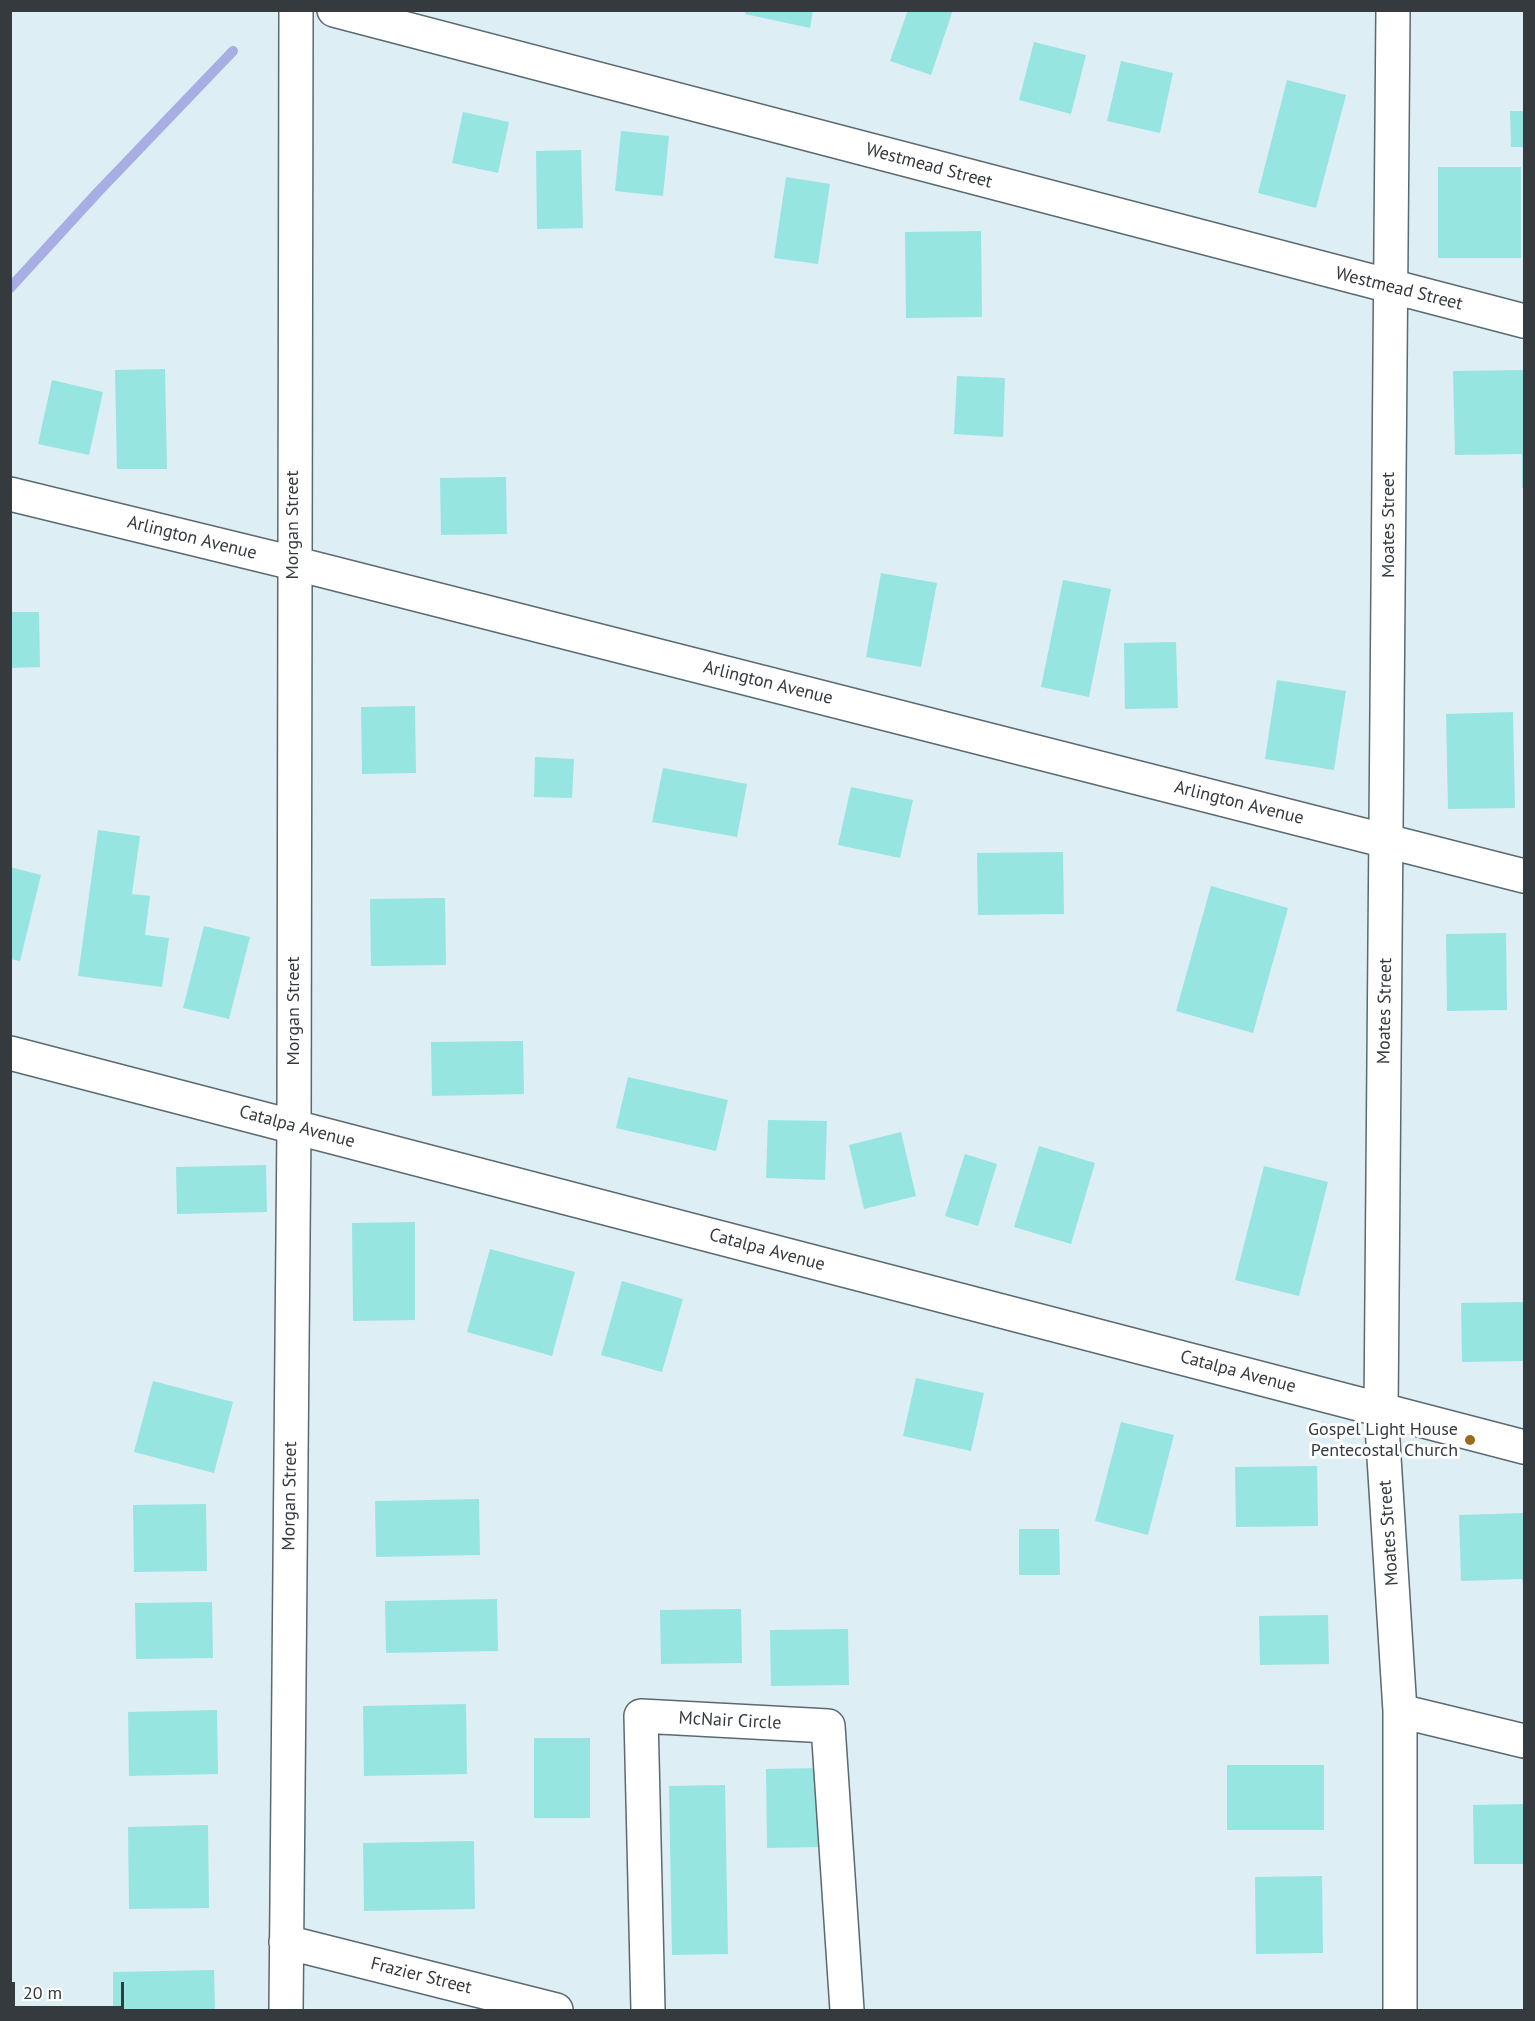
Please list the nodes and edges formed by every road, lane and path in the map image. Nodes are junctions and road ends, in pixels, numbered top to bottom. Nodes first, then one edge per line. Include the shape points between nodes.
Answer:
1 (296, 10) edge
2 (334, 10) edge
3 (1393, 10) edge
4 (1390, 287) junction
5 (1524, 321) edge
6 (10, 494) edge
7 (293, 562) junction
8 (1386, 841) junction
9 (1524, 876) edge
10 (10, 1053) edge
11 (294, 1126) junction
12 (1381, 1410) junction
13 (1524, 1447) edge
14 (1400, 1711) junction
15 (1524, 1741) edge
16 (286, 1942) junction
17 (286, 2010) edge
18 (556, 2010) edge
19 (648, 2010) edge
20 (847, 2010) edge
21 (1400, 2010) edge

1 - 7 street, Morgan Street
2 - 4 street, Westmead Street
3 - 4 street, Moates Street
4 - 5 street, Westmead Street
4 - 8 street, Moates Street
6 - 7 street, Arlington Avenue
7 - 8 street, Arlington Avenue
7 - 11 street, Morgan Street
8 - 9 street, Arlington Avenue
8 - 12 street, Moates Street
10 - 11 street, Catalpa Avenue
11 - 12 street, Catalpa Avenue
11 - 16 street, Morgan Street
12 - 13 street, Catalpa Avenue
12 - 14 street, Moates Street
14 - 15 street
14 - 21 street, Moates Street
16 - 17 street, Morgan Street
16 - 18 street, Frazier Street
19 - 20 street, McNair Circle via 641,1716 828,1726

